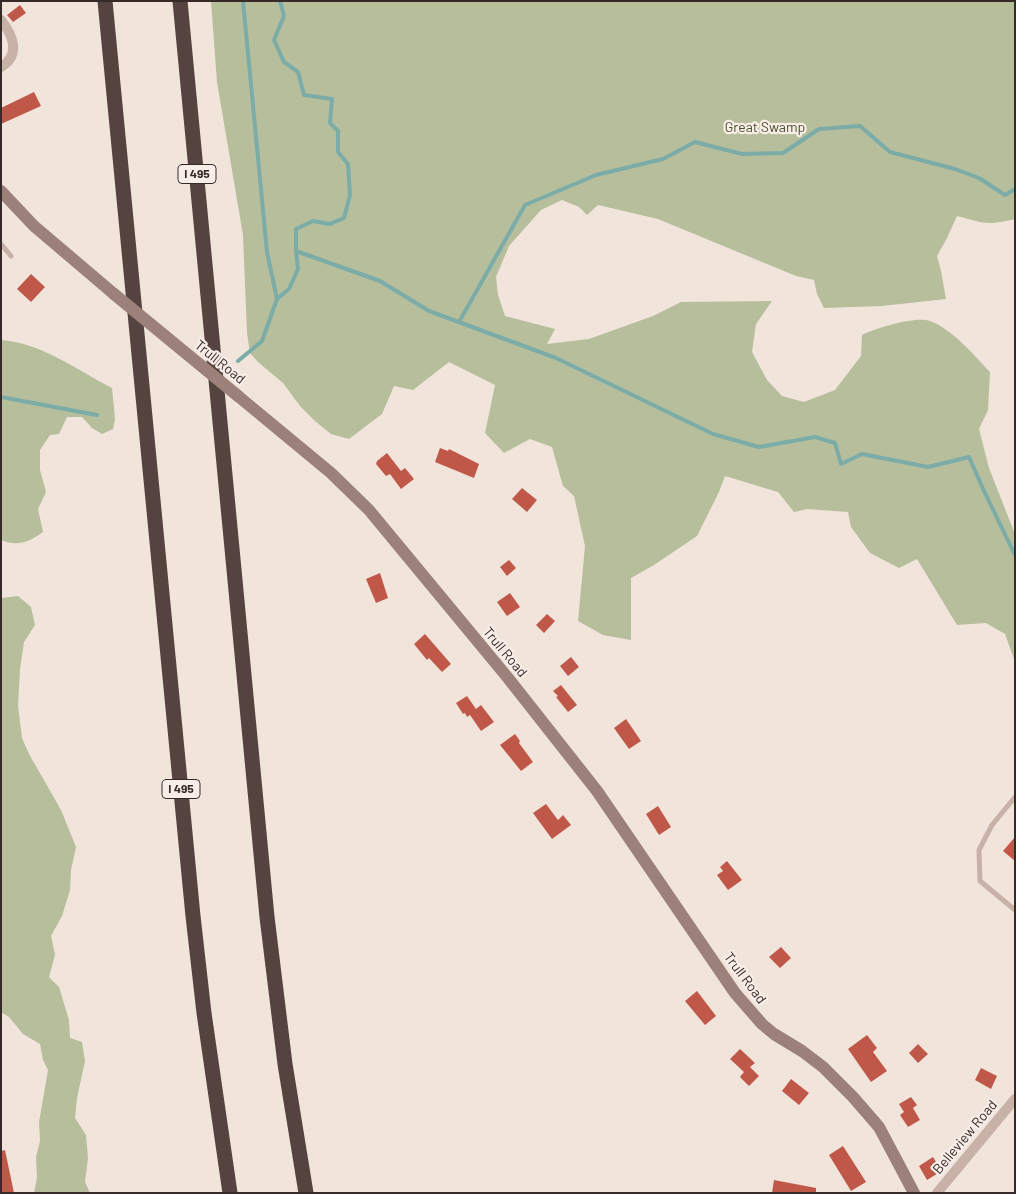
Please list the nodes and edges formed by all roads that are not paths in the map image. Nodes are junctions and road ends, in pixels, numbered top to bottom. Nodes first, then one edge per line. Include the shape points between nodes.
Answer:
1 (104, 1) edge
2 (180, 1) edge
3 (1, 20) edge
4 (1, 68) edge
5 (1, 191) edge
6 (1, 244) edge
7 (11, 256) dead end
8 (1015, 797) edge
9 (1015, 910) edge
10 (285, 1064) junction
11 (1015, 1099) edge
12 (230, 1193) edge
13 (306, 1193) edge
14 (315, 1193) edge
15 (914, 1193) edge
16 (937, 1193) edge

1 - 12 highway, I 495 via 193,916
2 - 10 highway, I 495 via 260,842
3 - 4 street via 14,40 10,58
5 - 15 street, Trull Road, bridge via 34,226 331,473 369,510 597,791 735,993 762,1024 822,1067 853,1097 879,1127
6 - 7 lane
8 - 9 lane via 992,825 979,850 980,882
10 - 13 highway, I 495
10 - 14 highway
11 - 16 street, Belleview Road

